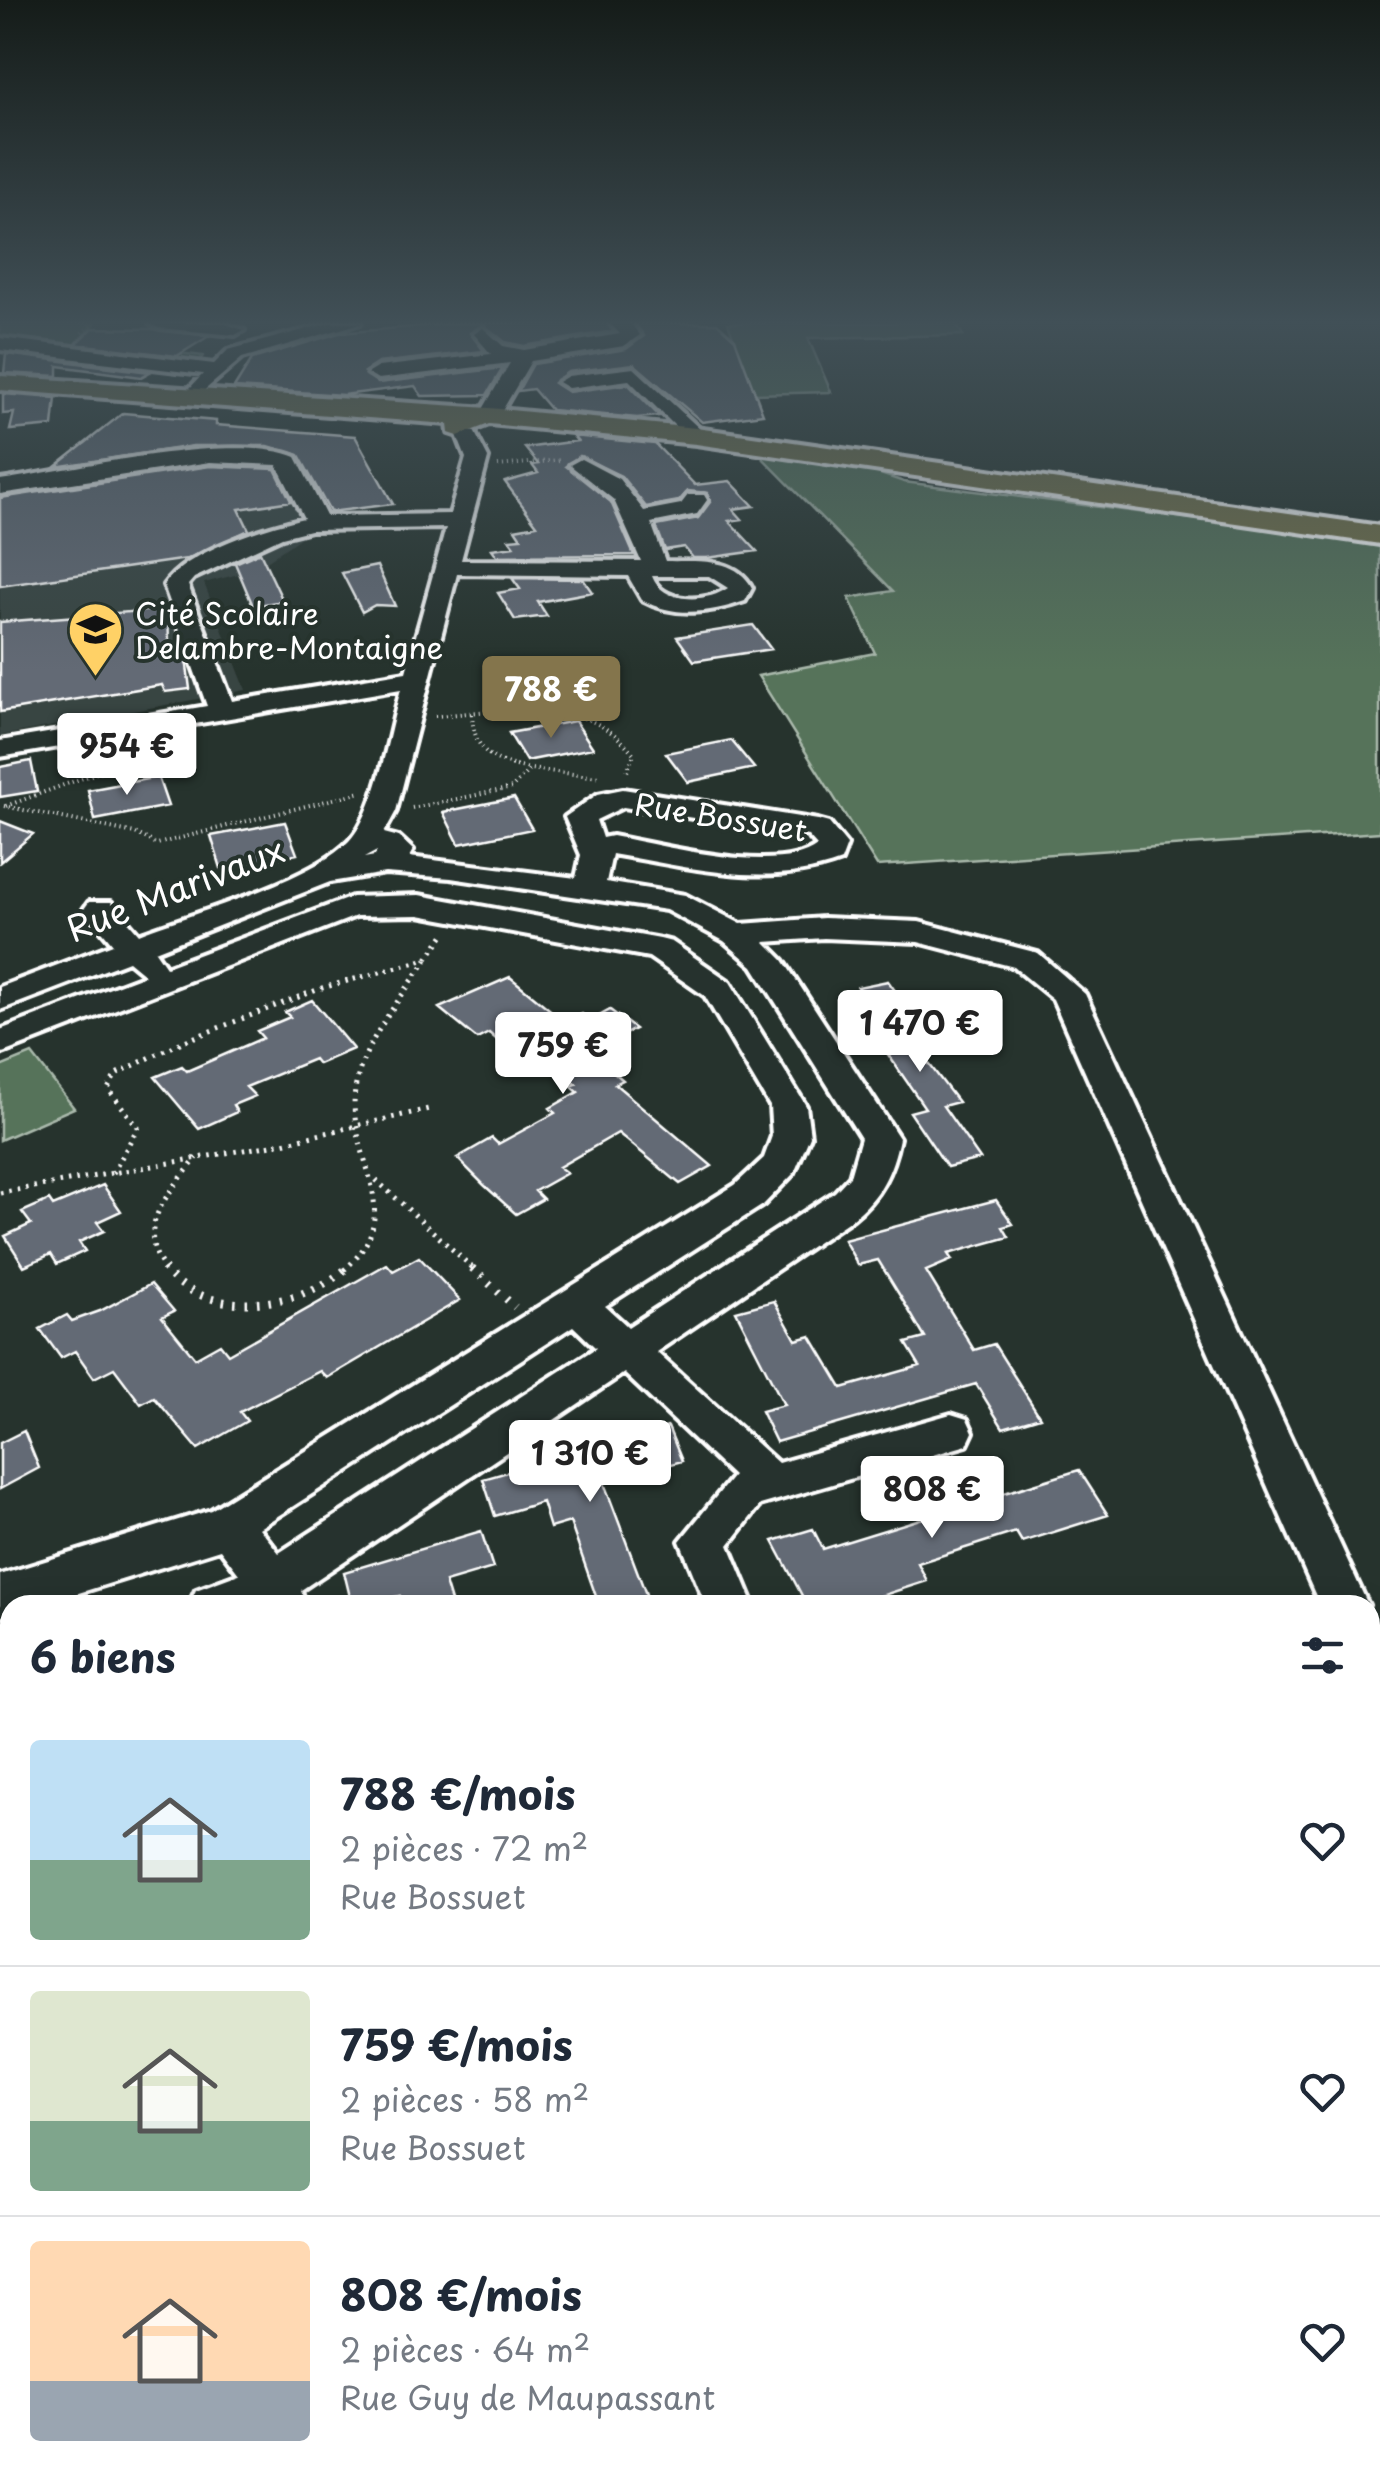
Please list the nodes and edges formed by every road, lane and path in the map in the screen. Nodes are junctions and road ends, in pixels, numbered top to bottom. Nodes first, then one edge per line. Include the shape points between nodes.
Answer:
1 (483, 439) edge
2 (496, 439) edge
3 (717, 439) edge
4 (581, 465) joint
5 (0, 486) edge
6 (696, 500) dead end
7 (641, 518) junction
8 (460, 520) junction
9 (318, 522) junction
10 (1380, 535) edge
11 (447, 567) junction
12 (417, 678) junction
13 (234, 708) junction
14 (472, 714) junction
15 (407, 717) junction
16 (257, 737) dead end
17 (182, 742) dead end
18 (0, 749) edge
19 (530, 769) junction
20 (605, 778) dead end
21 (624, 780) dead end
22 (2, 807) edge
23 (371, 841) junction
24 (597, 850) junction
25 (582, 888) junction
26 (100, 909) dead end
27 (461, 912) junction
28 (557, 927) junction
29 (736, 934) junction
30 (134, 947) junction
31 (426, 959) junction
32 (162, 980) junction
33 (0, 999) edge
34 (0, 1043) edge
35 (433, 1108) dead end
36 (354, 1126) junction
37 (197, 1158) junction
38 (113, 1173) junction
39 (376, 1179) junction
40 (0, 1193) edge
41 (575, 1303) junction
42 (537, 1327) junction
43 (627, 1351) junction
44 (951, 1432) dead end
45 (770, 1484) junction
46 (228, 1524) junction
47 (278, 1594) edge
48 (3, 1595) edge
49 (726, 1595) edge
50 (1339, 1595) edge

1 - 8 street
2 - 4 path
3 - 10 main road
4 - 7 street via 605,476
5 - 9 street via 210,456 281,458
6 - 7 street via 690,510
7 - 11 street via 646,569
8 - 9 street
8 - 11 street
9 - 13 street via 274,532 185,573 176,584
11 - 12 street
12 - 13 street via 321,684
12 - 15 street
13 - 16 street
13 - 18 street
14 - 15 path
14 - 19 path via 471,739 483,754
14 - 21 path via 566,710 599,718 624,736 634,754
15 - 23 street
17 - 22 path
19 - 20 path
19 - 23 path via 512,788
22 - 23 path via 157,844 346,793
23 - 25 street via 430,866
23 - 30 street, Rue Marivaux
24 - 24 street, Rue Bossuet via 582,832 580,817 623,798 818,829 832,845 816,861 776,868 612,845
24 - 25 street, Rue Bossuet via 600,860
25 - 28 street, Rue Bossuet
25 - 29 street via 674,902
26 - 30 street
27 - 28 street
27 - 31 path
27 - 32 street via 387,902 352,907
28 - 41 street via 660,949 718,989 788,1106 791,1136 781,1164 749,1194
29 - 43 street via 766,960 880,1138 872,1178 854,1199
29 - 50 street via 824,928 919,932 1026,960 1068,994
30 - 32 street
30 - 33 street, Rue Marivaux
31 - 36 path via 357,1078
31 - 38 path via 322,988 116,1074 108,1089 138,1128
32 - 34 street
35 - 36 path
36 - 37 path
36 - 39 path
37 - 38 path
37 - 39 path via 154,1215 151,1246 164,1272 228,1303 315,1289 350,1265 379,1210
38 - 40 path
39 - 42 path
41 - 42 street
41 - 43 street
42 - 46 street
43 - 45 street
43 - 47 street
44 - 45 street
45 - 49 street via 744,1491 704,1541
46 - 47 street
46 - 48 street

